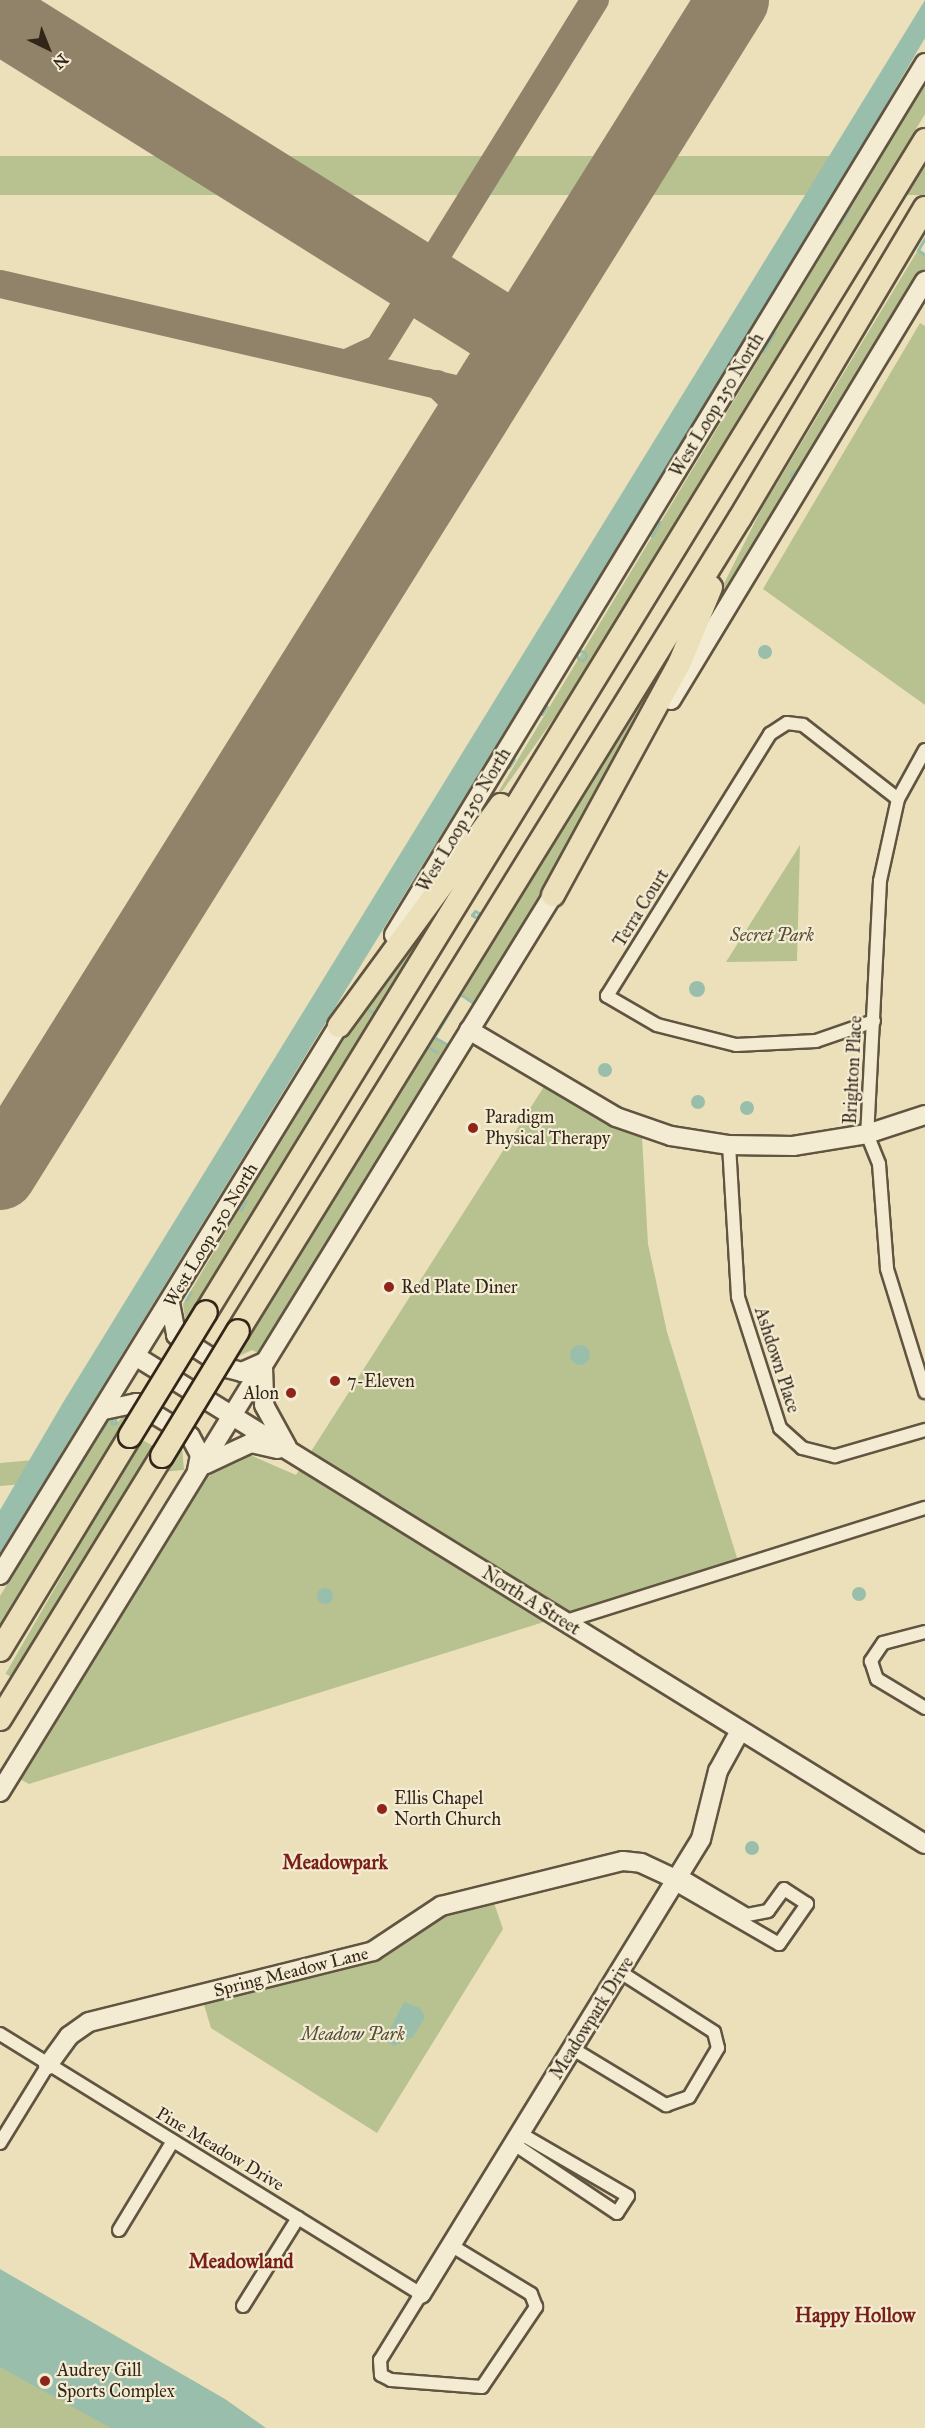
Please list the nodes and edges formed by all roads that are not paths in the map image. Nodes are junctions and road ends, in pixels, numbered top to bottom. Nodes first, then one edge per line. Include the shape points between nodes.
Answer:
1 (925, 63) edge
2 (925, 141) edge
3 (925, 208) edge
4 (925, 280) edge
5 (740, 518) junction
6 (599, 670) junction
7 (925, 750) edge
8 (898, 799) junction
9 (553, 895) junction
10 (874, 1021) junction
11 (339, 1026) junction
12 (469, 1030) junction
13 (925, 1115) edge
14 (867, 1134) junction
15 (729, 1145) junction
16 (170, 1303) junction
17 (137, 1357) junction
18 (264, 1362) junction
19 (925, 1392) edge
20 (104, 1410) junction
21 (231, 1416) junction
22 (925, 1430) edge
23 (291, 1453) junction
24 (197, 1471) junction
25 (925, 1508) edge
26 (0, 1575) edge
27 (563, 1622) junction
28 (925, 1632) edge
29 (0, 1650) edge
30 (925, 1708) edge
31 (0, 1719) edge
32 (740, 1731) junction
33 (0, 1792) edge
34 (925, 1844) edge
35 (677, 1880) junction
36 (746, 1920) junction
37 (620, 1972) junction
38 (0, 2034) edge
39 (573, 2049) junction
40 (48, 2065) junction
41 (518, 2139) junction
42 (173, 2141) junction
43 (0, 2143) edge
44 (563, 2167) junction
45 (298, 2218) junction
46 (119, 2230) dead end
47 (452, 2246) junction
48 (421, 2294) junction
49 (243, 2306) dead end

1 - 11 main road, West Loop 250 North
2 - 6 highway
3 - 5 highway
4 - 9 main road
5 - 9 highway via 680,662
5 - 31 highway, bridge
6 - 11 highway
6 - 29 highway, bridge
7 - 8 street, Brighton Place
8 - 10 street, Brighton Place via 880,881
8 - 10 street, Terra Court via 803,726 787,723 770,734 607,996 657,1025 735,1045 816,1041
9 - 12 main road
10 - 14 street, Brighton Place
11 - 16 main road, West Loop 250 North
12 - 15 main road via 615,1117 671,1136
12 - 18 main road
13 - 14 main road
14 - 15 main road via 794,1146
14 - 19 street, Brighton Place via 879,1164 887,1269
15 - 22 street, Ashdown Place via 738,1297 780,1428 802,1448 835,1456
16 - 17 main road, West Loop 250 North
16 - 18 main road via 176,1335 227,1368 242,1372
17 - 20 main road, West Loop 250 North
17 - 21 main road, North A Street
18 - 21 main road
18 - 23 main road via 264,1405
20 - 24 main road via 136,1403 190,1436 200,1455
20 - 26 main road, West Loop 250 North
21 - 23 main road, North A Street
21 - 24 main road
23 - 24 main road via 251,1443 217,1455
23 - 27 main road, North A Street
24 - 33 main road
25 - 27 street
27 - 32 main road, North A Street
28 - 30 street via 883,1643 871,1660 878,1679
32 - 34 main road, North A Street
32 - 35 main road, Meadowpark Drive via 718,1772 701,1839
35 - 36 street
35 - 37 main road, Meadowpark Drive
35 - 40 main road, Spring Meadow Lane via 641,1863 623,1862 441,1906 373,1951 89,2022 74,2031
36 - 36 street via 780,1944 807,1902 784,1889 768,1911
37 - 39 main road, Meadowpark Drive
37 - 39 street via 714,2032 718,2048 689,2097 666,2104
38 - 40 street, Pine Meadow Drive
39 - 41 main road, Meadowpark Drive
40 - 42 street, Pine Meadow Drive
40 - 43 street
41 - 44 street
41 - 47 main road, Meadowpark Drive
42 - 45 street, Pine Meadow Drive
42 - 46 street
44 - 44 street via 617,2213 628,2196
45 - 48 street, Pine Meadow Drive
45 - 49 street
47 - 48 main road, Meadowpark Drive
47 - 48 street via 536,2301 490,2381 473,2388 381,2374 380,2360

